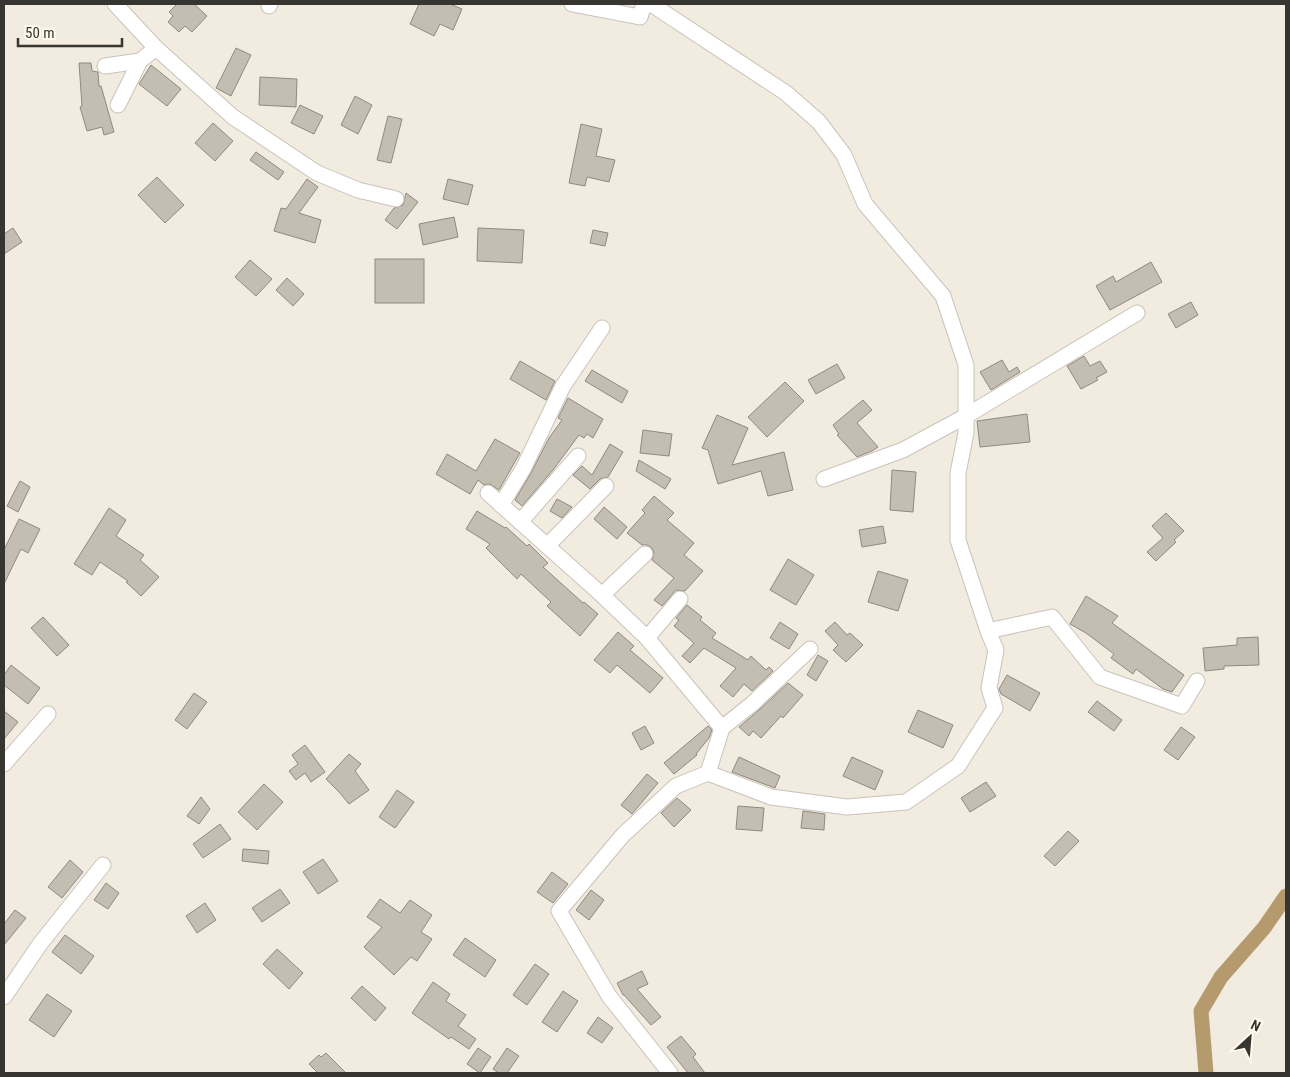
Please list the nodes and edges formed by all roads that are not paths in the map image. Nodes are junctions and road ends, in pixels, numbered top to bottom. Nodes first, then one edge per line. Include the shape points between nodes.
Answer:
1 (115, 4) edge
2 (572, 4) edge
3 (644, 4) edge
4 (651, 4) edge
5 (156, 48) junction
6 (140, 61) junction
7 (105, 66) dead end
8 (118, 105) dead end
9 (396, 199) dead end
10 (1137, 313) dead end
11 (602, 328) dead end
12 (966, 416) junction
13 (578, 456) dead end
14 (824, 479) dead end
15 (606, 486) dead end
16 (488, 493) dead end
17 (501, 505) junction
18 (520, 522) junction
19 (546, 546) junction
20 (644, 554) dead end
21 (602, 595) junction
22 (680, 599) dead end
23 (988, 631) junction
24 (647, 638) junction
25 (810, 649) dead end
26 (1197, 681) dead end
27 (48, 714) dead end
28 (722, 728) junction
29 (4, 764) edge
30 (708, 773) junction
31 (103, 865) dead end
32 (4, 997) edge
33 (670, 1073) edge

1 - 5 street
2 - 3 street via 640,17
4 - 12 street via 786,93 819,122 844,155 865,204 943,296 966,365
5 - 6 street
5 - 9 street via 233,117 317,173 358,190
6 - 7 street
6 - 8 street
10 - 12 street
11 - 17 street via 563,386 523,469
12 - 14 street via 903,450
12 - 23 street via 958,473 958,540
13 - 18 street
15 - 19 street
16 - 17 street
17 - 18 street
18 - 19 street
19 - 21 street
20 - 21 street
21 - 24 street
22 - 24 street
23 - 26 street via 1052,617 1100,677 1182,706
23 - 30 street via 996,650 989,688 995,708 958,766 906,802 847,807 771,797
24 - 28 street
25 - 28 street
27 - 29 street
28 - 30 street
30 - 33 street via 676,786 623,835 560,911 609,996
31 - 32 street via 40,944

